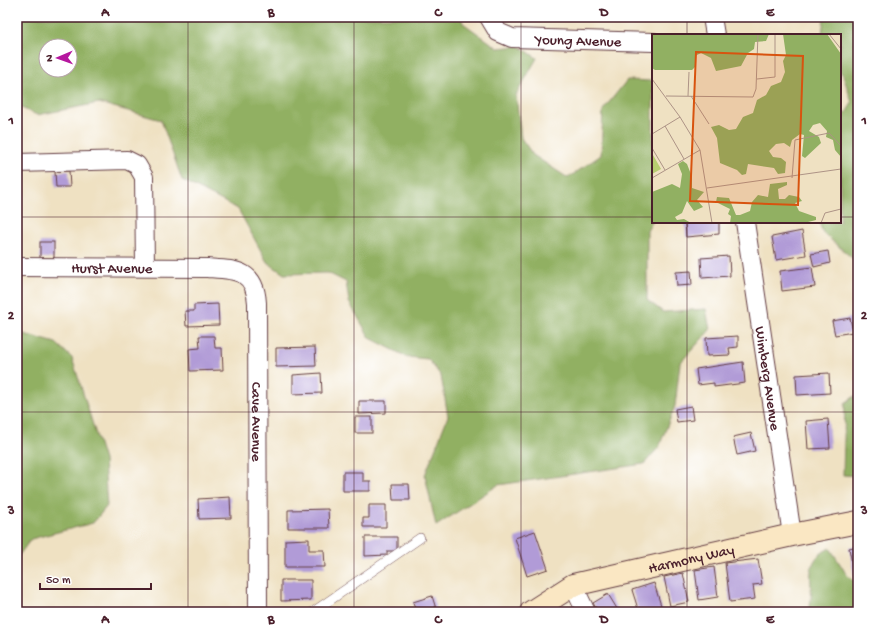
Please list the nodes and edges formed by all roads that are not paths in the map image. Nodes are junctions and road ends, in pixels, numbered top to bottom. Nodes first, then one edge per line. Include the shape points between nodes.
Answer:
1 (489, 17) edge
2 (712, 17) edge
3 (715, 34) edge
4 (652, 42) edge
5 (17, 162) edge
6 (745, 223) edge
7 (17, 267) edge
8 (145, 267) junction
9 (207, 268) joint
10 (858, 522) edge
11 (792, 535) junction
12 (420, 538) dead end
13 (573, 585) junction
14 (258, 612) edge
15 (313, 612) edge
16 (531, 612) edge
17 (586, 612) edge

1 - 4 street, Young Avenue via 493,27 504,36 523,40
2 - 3 street
5 - 8 street via 133,162 141,169 144,177
6 - 11 street, Wimberg Avenue
7 - 8 street, Hurst Avenue
8 - 9 street, Hurst Avenue
9 - 14 street, Cave Avenue via 235,270 244,274 256,291
10 - 11 street, Harmony Way
11 - 13 street, Harmony Way
12 - 15 lane
13 - 16 street, Harmony Way
13 - 17 street

